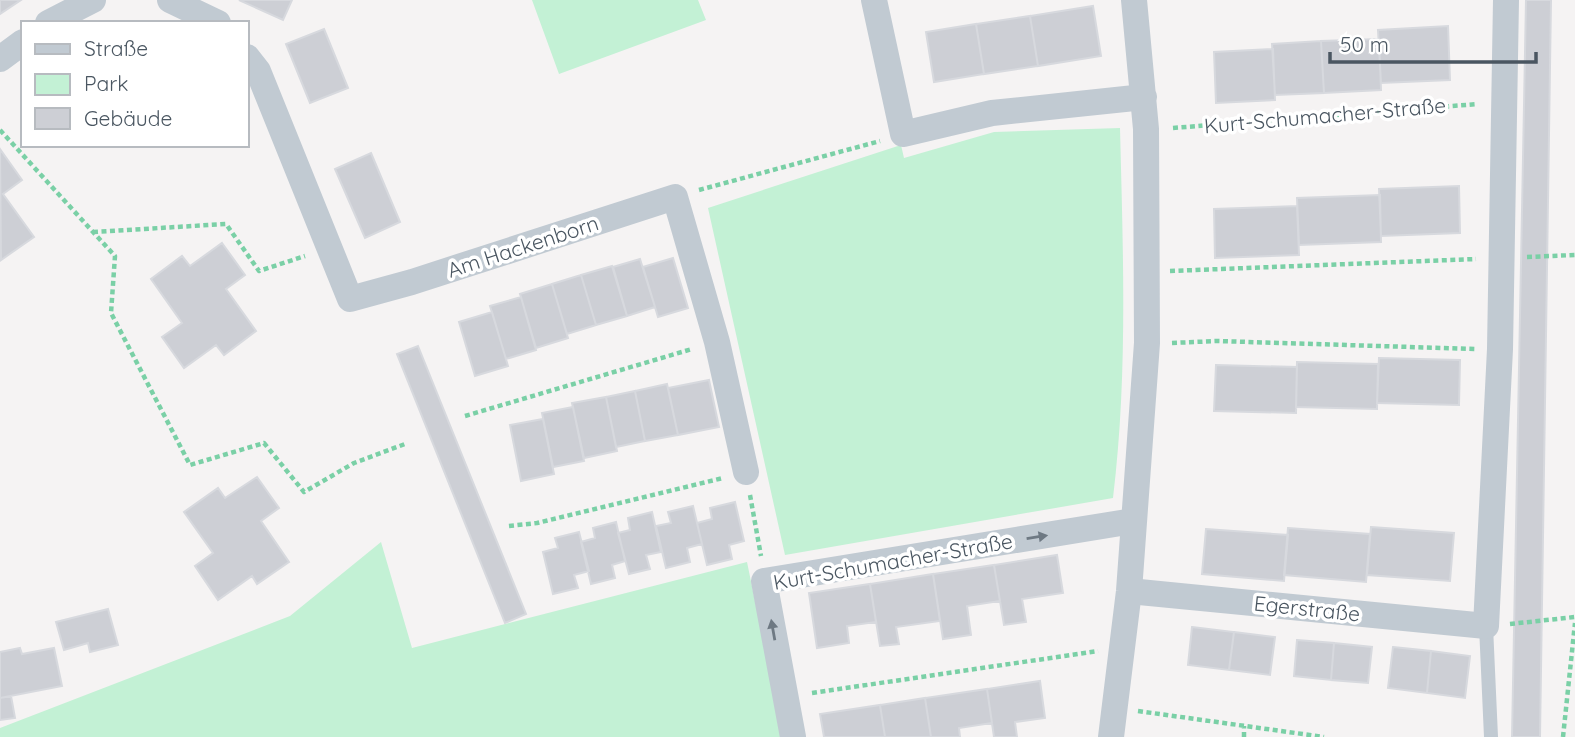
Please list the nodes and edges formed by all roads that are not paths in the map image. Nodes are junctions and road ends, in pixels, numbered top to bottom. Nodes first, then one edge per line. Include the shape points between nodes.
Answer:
1 (93, 0) edge
2 (170, 0) edge
3 (874, 0) edge
4 (1134, 0) edge
5 (1506, 0) edge
6 (52, 21) edge
7 (214, 21) edge
8 (21, 43) edge
9 (248, 58) edge
10 (0, 59) edge
11 (1144, 97) junction
12 (746, 472) road end
13 (1133, 521) junction
14 (1129, 591) junction
15 (1486, 626) junction
16 (793, 737) edge
17 (1111, 737) edge
18 (1491, 737) edge

1 - 6 street
2 - 7 street
3 - 11 street via 903,134 992,113
4 - 11 street
5 - 15 street via 1500,349
8 - 10 street
9 - 12 street, Am Hackenborn via 258,71 350,299 675,197 717,342
11 - 13 street via 1147,343
13 - 14 street
16 -> 13 street, Kurt-Schumacher-Straße via 764,581
14 - 15 street, Egerstraße
14 - 17 street
15 - 18 lane

